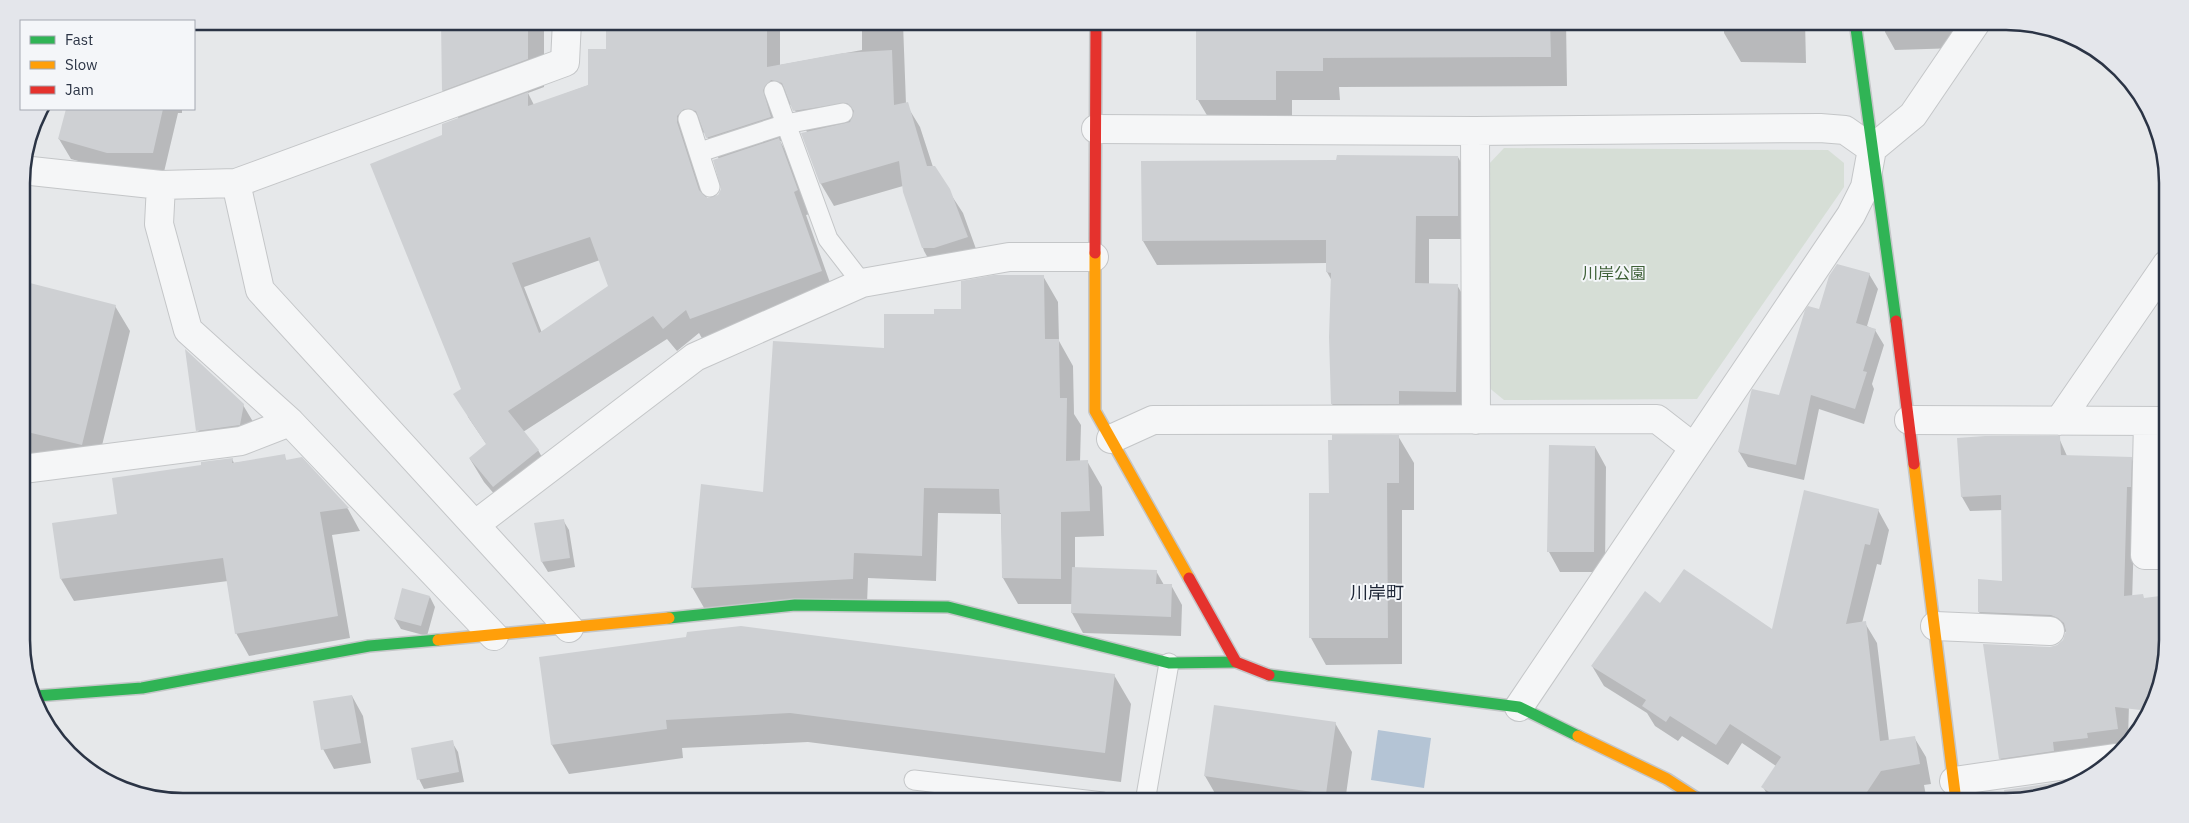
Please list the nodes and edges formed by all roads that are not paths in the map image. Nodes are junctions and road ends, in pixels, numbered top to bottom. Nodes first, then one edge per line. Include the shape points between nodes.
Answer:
1 (567, 30) edge
2 (1096, 30) edge
3 (1856, 30) edge
4 (1971, 30) edge
5 (774, 90) dead end
6 (843, 113) dead end
7 (688, 119) dead end
8 (786, 124) junction
9 (1096, 129) junction
10 (1475, 130) junction
11 (1872, 149) junction
12 (700, 152) junction
13 (30, 175) edge
14 (236, 184) junction
15 (161, 185) junction
16 (710, 187) dead end
17 (1094, 257) junction
18 (2159, 276) edge
19 (862, 283) junction
20 (1476, 420) junction
21 (1909, 420) junction
22 (2059, 421) junction
23 (2158, 421) edge
24 (290, 422) junction
25 (1111, 440) junction
26 (1693, 447) junction
27 (30, 468) edge
28 (476, 524) junction
29 (2159, 556) edge
30 (1935, 626) junction
31 (570, 628) junction
32 (2050, 631) dead end
33 (494, 636) junction
34 (1236, 662) junction
35 (1169, 663) junction
36 (41, 696) edge
37 (1519, 707) junction
38 (2098, 761) edge
39 (914, 780) dead end
40 (1955, 791) edge
41 (1026, 793) edge
42 (1147, 793) edge
43 (1688, 793) edge

1 - 14 street via 565,62
2 - 9 street
3 - 11 street
4 - 11 street via 1912,115
5 - 8 lane
6 - 8 lane
7 - 12 lane
8 - 12 lane
8 - 19 lane via 828,239
9 - 10 street
9 - 17 street
10 - 11 street via 1820,128 1844,130
10 - 20 street
11 - 21 street
11 - 26 street via 1865,187 1851,215
12 - 16 lane
13 - 15 street
14 - 15 street
14 - 28 street via 260,290
15 - 24 street via 159,224 188,330
17 - 19 street via 1009,257
17 - 25 street via 1095,411
18 - 22 street
19 - 28 street via 695,357
20 - 25 street via 1153,420
20 - 26 street via 1657,419
21 - 22 street
21 - 30 street
22 - 23 street
23 - 29 street via 2145,555
24 - 27 street via 241,442
24 - 33 street
25 - 34 street
26 - 37 street
28 - 31 street
30 - 32 street
30 - 40 street
31 - 33 street
31 - 35 street via 795,605 948,606
33 - 36 street via 369,646 142,688
34 - 35 street
34 - 37 street via 1275,677
35 - 42 lane
37 - 43 street via 1667,779
38 - 40 street
39 - 41 lane

